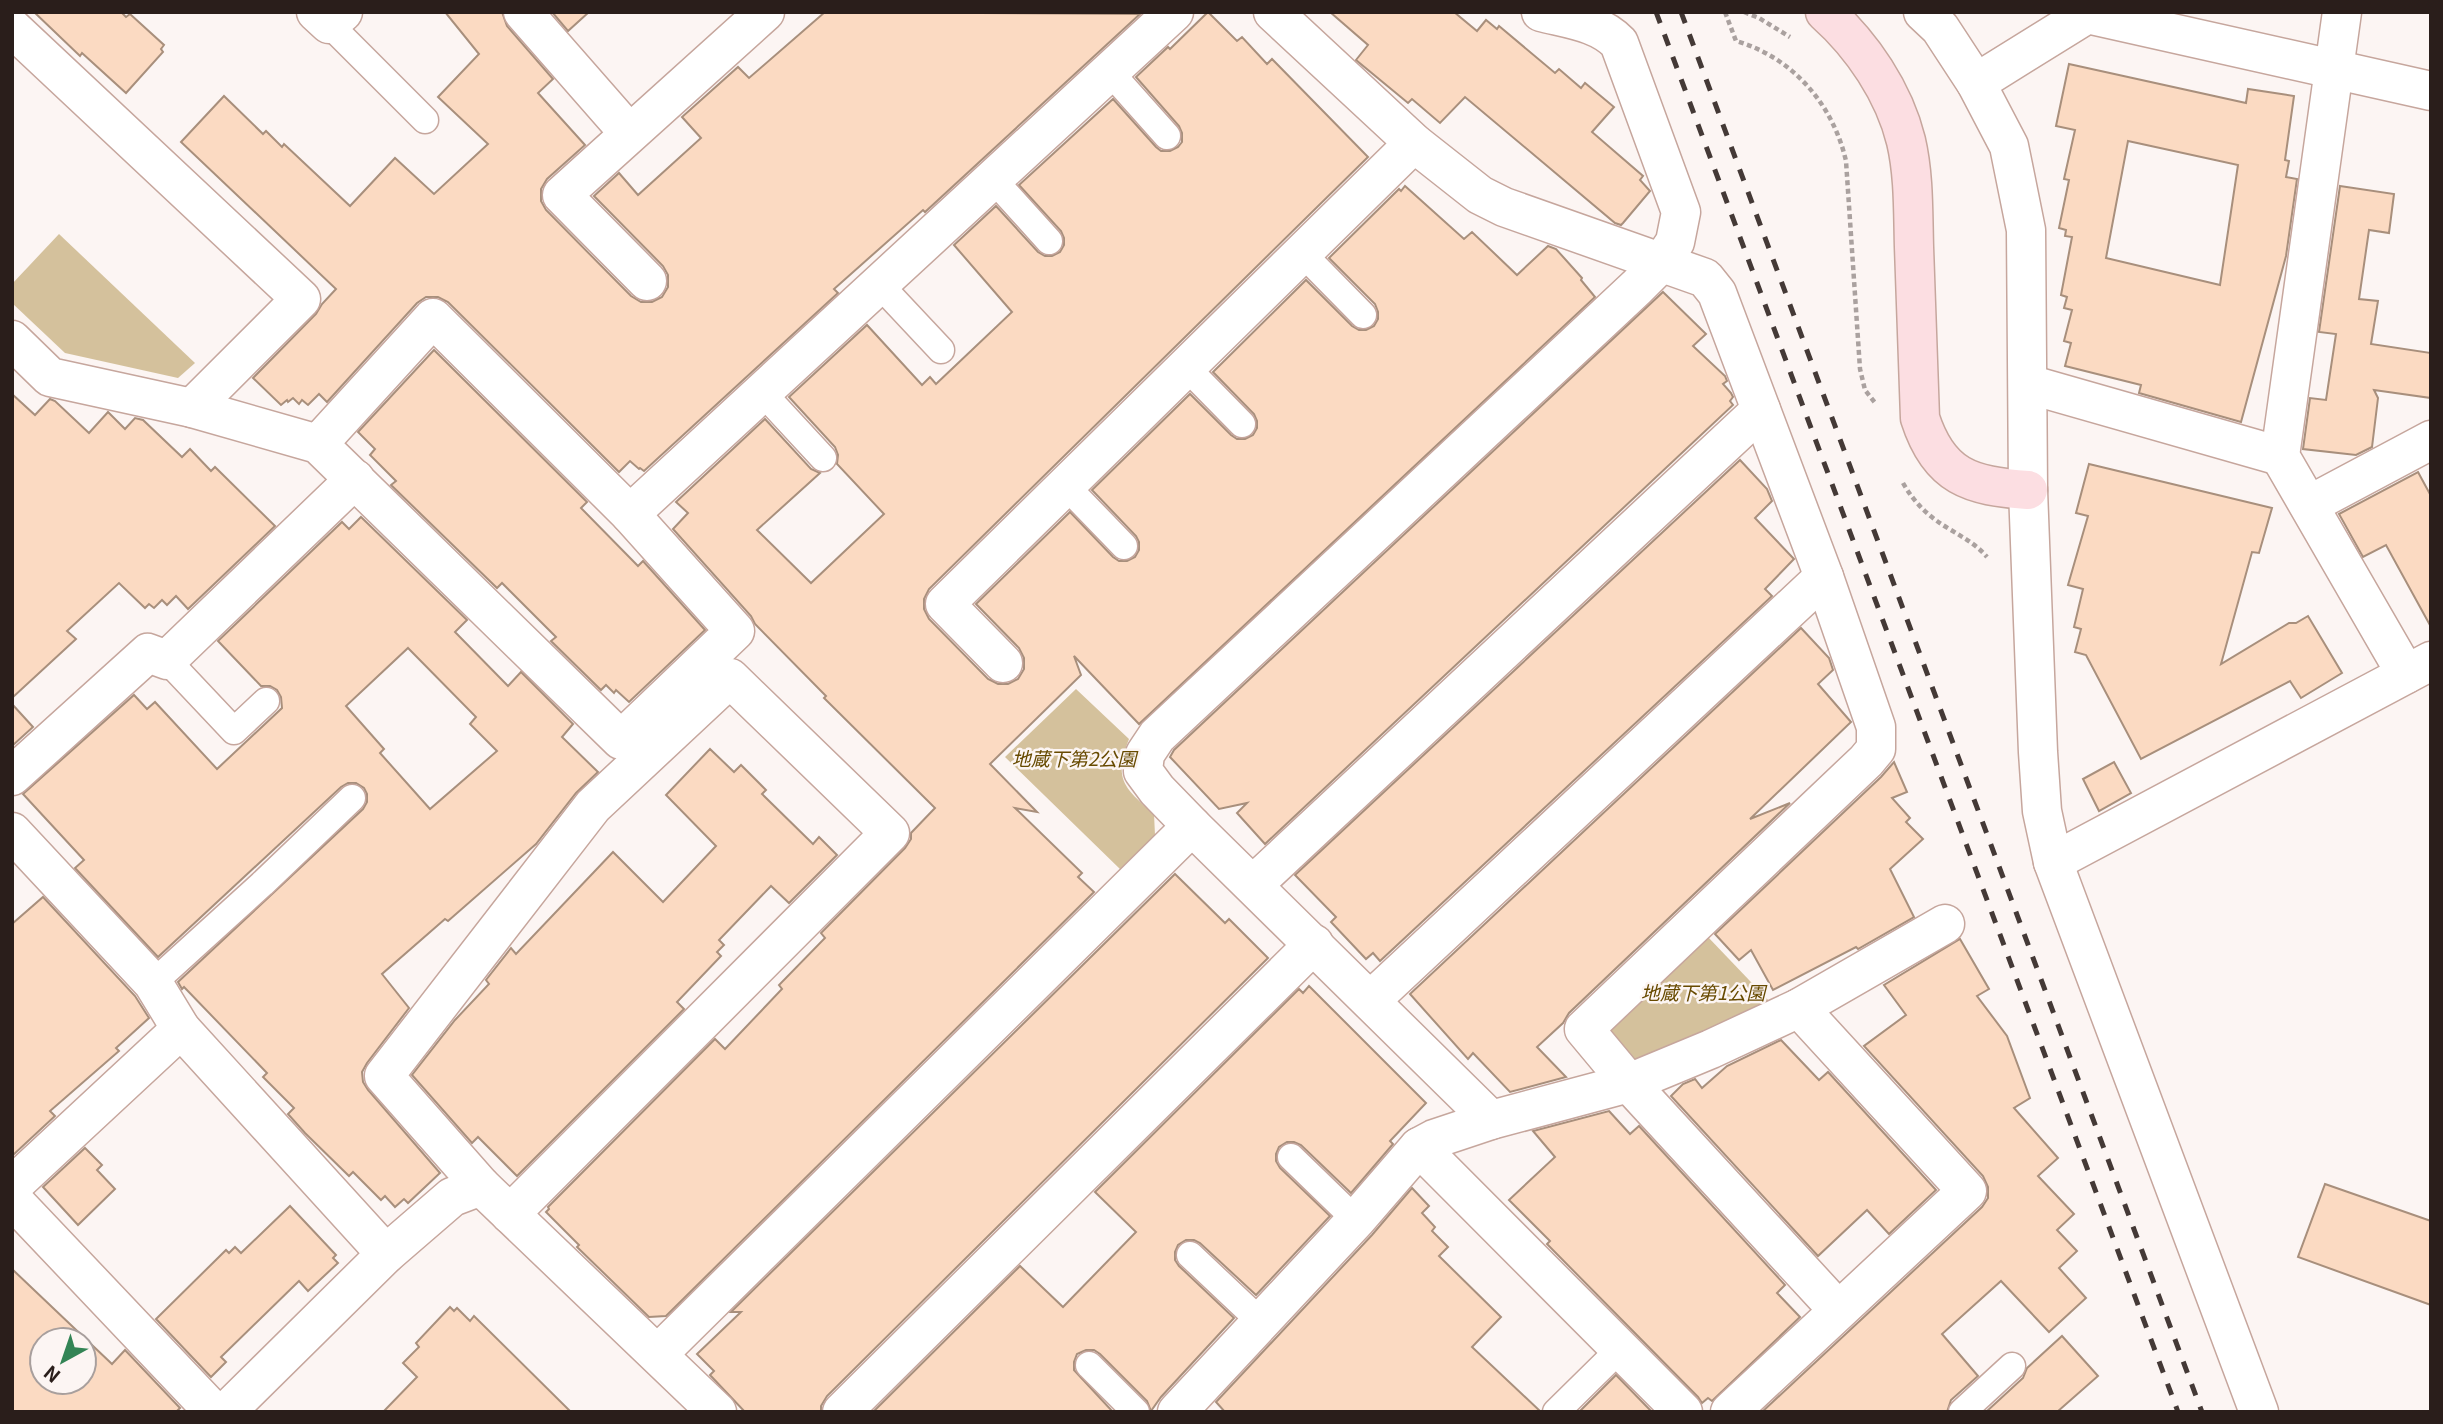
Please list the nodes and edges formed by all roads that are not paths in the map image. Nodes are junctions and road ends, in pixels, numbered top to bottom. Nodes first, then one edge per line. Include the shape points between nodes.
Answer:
1 (523, 12) edge
2 (765, 12) edge
3 (1174, 12) edge
4 (1273, 12) edge
5 (1541, 12) edge
6 (1825, 12) edge
7 (1923, 12) edge
8 (2342, 12) edge
9 (2087, 13) edge
10 (329, 16) edge
11 (1310, 25) edge
12 (12, 28) edge
13 (2333, 69) junction
14 (1110, 72) junction
15 (1976, 83) junction
16 (2431, 90) edge
17 (425, 120) dead end
18 (629, 133) junction
19 (1167, 136) dead end
20 (1414, 143) junction
21 (993, 179) junction
22 (1049, 241) dead end
23 (1303, 253) junction
24 (1661, 263) junction
25 (648, 281) dead end
26 (879, 284) junction
27 (1363, 315) dead end
28 (12, 340) edge
29 (941, 350) dead end
30 (1186, 368) junction
31 (2028, 384) junction
32 (762, 392) junction
33 (192, 408) junction
34 (1761, 410) junction
35 (1242, 424) dead end
36 (2431, 440) edge
37 (317, 444) junction
38 (2280, 456) junction
39 (823, 458) dead end
40 (355, 479) junction
41 (1066, 486) junction
42 (2028, 490) junction
43 (2309, 505) junction
44 (630, 514) junction
45 (1125, 546) dead end
46 (1824, 577) junction
47 (167, 660) junction
48 (1003, 663) dead end
49 (2419, 668) edge
50 (266, 701) dead end
51 (12, 776) edge
52 (352, 798) dead end
53 (1192, 826) junction
54 (12, 832) edge
55 (2053, 862) junction
56 (1254, 885) junction
57 (1945, 924) dead end
58 (1314, 944) junction
59 (153, 983) junction
60 (1371, 1000) junction
61 (1799, 1007) junction
62 (181, 1029) junction
63 (1629, 1083) junction
64 (1491, 1120) junction
65 (1419, 1147) junction
66 (1291, 1157) dead end
67 (12, 1186) edge
68 (481, 1186) junction
69 (12, 1199) edge
70 (510, 1214) junction
71 (1356, 1220) junction
72 (386, 1254) junction
73 (1190, 1255) dead end
74 (1838, 1310) junction
75 (1261, 1321) junction
76 (1620, 1349) junction
77 (658, 1354) junction
78 (1089, 1365) dead end
79 (2012, 1366) dead end
80 (214, 1412) edge
81 (226, 1412) edge
82 (717, 1412) edge
83 (842, 1412) edge
84 (1136, 1412) edge
85 (1177, 1412) edge
86 (1556, 1412) edge
87 (1683, 1412) edge
88 (1730, 1412) edge
89 (1962, 1412) edge
90 (2259, 1412) edge

1 - 18 street
2 - 18 street
3 - 14 street
4 - 11 street
5 - 24 street via 1601,28 1619,43 1681,212 1675,242
6 - 42 street via 1862,52 1888,94 1906,141 1912,186 1920,418 1928,443 1946,465 1966,479
7 - 15 street via 1940,28
8 - 13 street
9 - 13 street
9 - 15 street
10 - 17 lane
11 - 20 street
12 - 33 street via 301,299
13 - 16 street
13 - 38 street
14 - 19 lane
14 - 21 street
15 - 31 street via 2009,146 2026,230
18 - 25 street via 562,195
20 - 23 street
20 - 24 street via 1480,195
21 - 22 lane
21 - 26 street
23 - 27 lane
23 - 30 street
24 - 34 street via 1705,278 1717,293
24 - 53 street via 1157,736 1145,754 1143,772
26 - 29 lane
26 - 32 street
28 - 33 street via 50,377
30 - 35 lane
30 - 41 street
31 - 38 street
31 - 42 street
32 - 39 lane
32 - 44 street
33 - 37 street
34 - 46 street
34 - 56 street
36 - 43 street
37 - 40 street
37 - 44 street via 433,318
38 - 43 street
40 - 44 street via 621,740 735,631
40 - 47 street
41 - 45 lane
41 - 48 street via 945,604
42 - 55 street via 2042,811
43 - 49 street
46 - 60 street
46 - 63 street via 1876,727 1876,749 1584,1029
47 - 50 lane via 234,731
47 - 51 street via 148,653
49 - 55 street
52 - 59 lane
53 - 56 street
53 - 77 street
54 - 59 street
55 - 90 street
56 - 58 street
57 - 61 street
58 - 60 street
58 - 83 street
59 - 62 street
60 - 64 street
61 - 63 street
61 - 74 street via 1967,1191
62 - 67 street
62 - 72 street
63 - 64 street
63 - 74 street
64 - 65 street
65 - 71 street
65 - 76 street
66 - 71 lane
68 - 70 street
68 - 70 street via 384,1076 593,806 730,678 890,833
68 - 72 street via 453,1197
69 - 80 street
70 - 77 street
71 - 75 street
72 - 81 street
73 - 75 lane
74 - 88 street
75 - 85 street
76 - 86 lane
76 - 87 street
77 - 82 street
78 - 84 lane
79 - 89 lane

